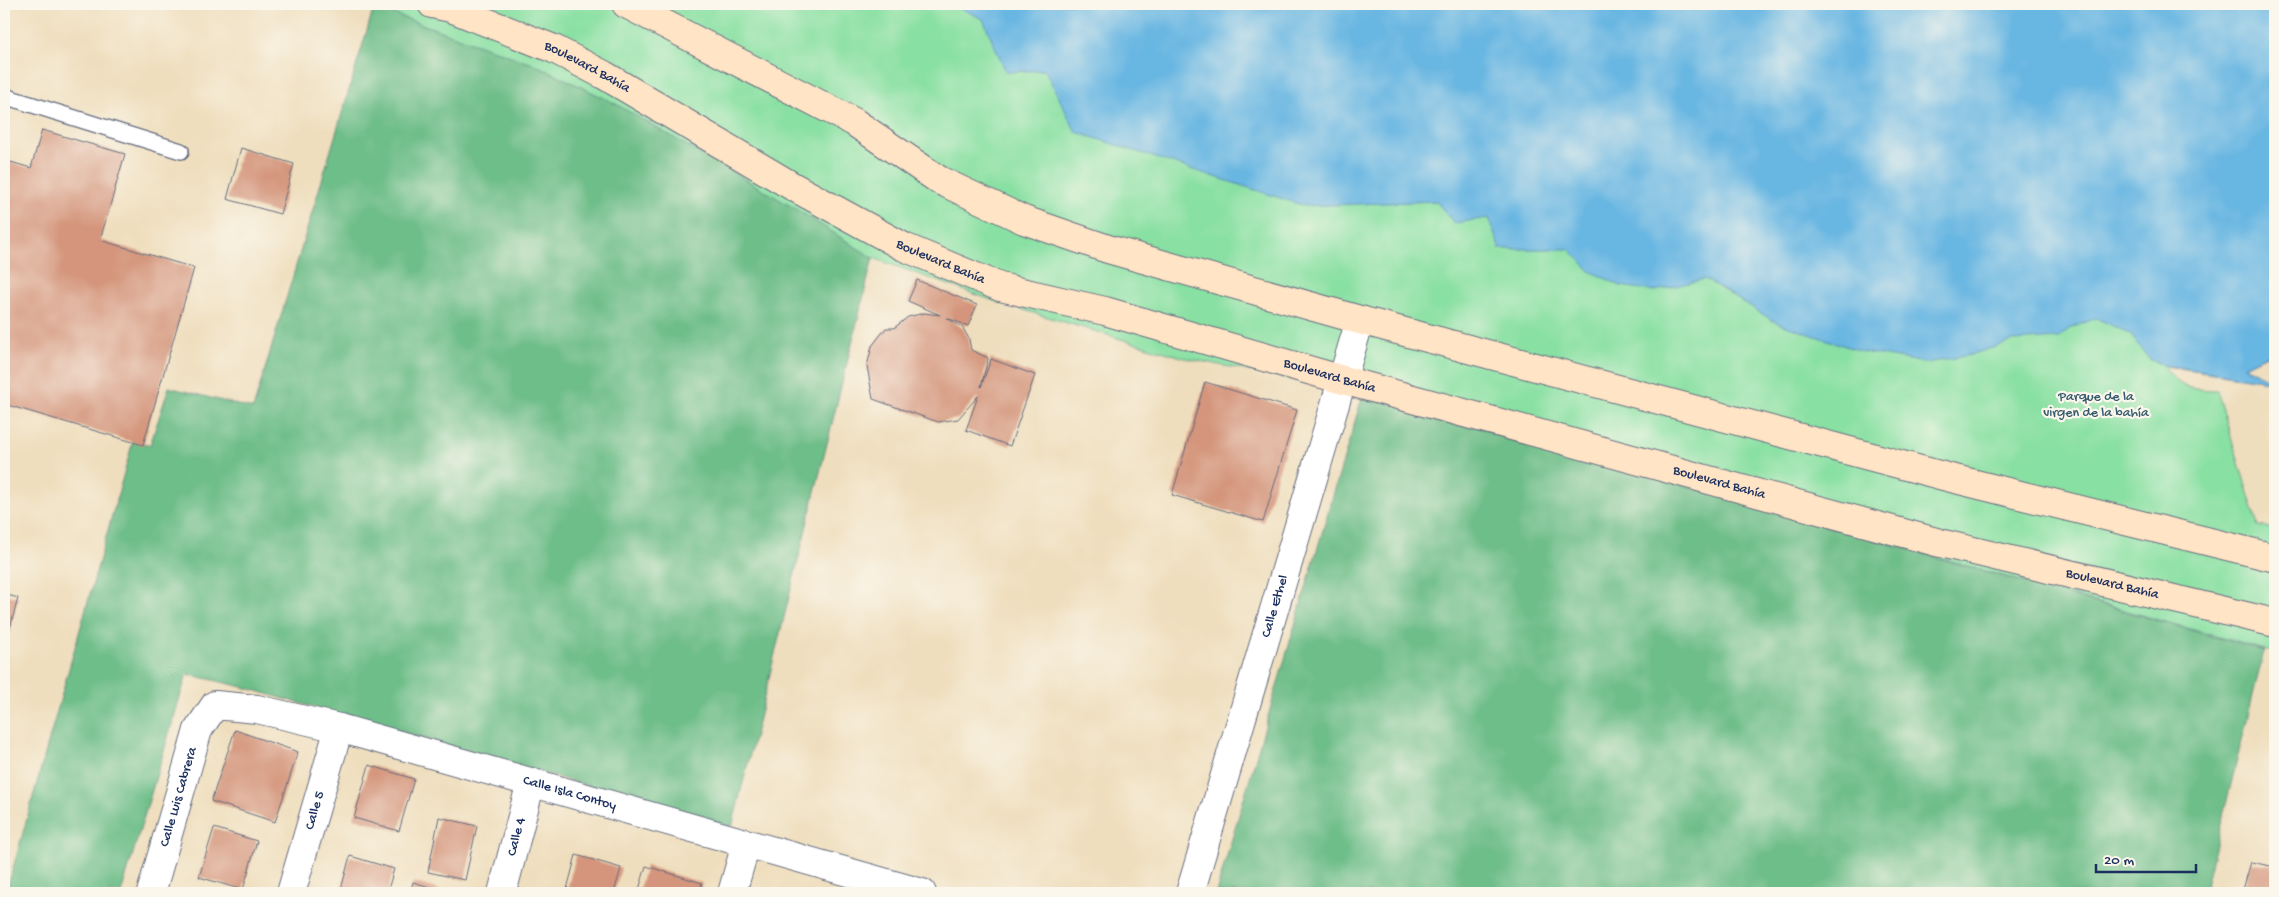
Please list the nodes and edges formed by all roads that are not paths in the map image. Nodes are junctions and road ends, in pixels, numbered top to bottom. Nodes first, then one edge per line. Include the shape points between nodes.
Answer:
1 (432, 4) edge
2 (626, 4) edge
3 (4, 96) edge
4 (181, 151) dead end
5 (1360, 320) junction
6 (1343, 380) junction
7 (2275, 558) edge
8 (2275, 624) edge
9 (215, 705) joint
10 (339, 728) junction
11 (531, 782) junction
12 (746, 844) junction
13 (151, 893) edge
14 (292, 893) edge
15 (502, 893) edge
16 (732, 893) edge
17 (922, 893) edge
18 (1190, 893) edge

1 - 6 main road, Boulevard Bahía via 451,8 554,49 792,186 904,246 1000,287 1105,311
2 - 5 main road via 854,122 940,180 1024,220 1108,249
3 - 4 lane
5 - 6 street, Calle Ethel
5 - 7 main road via 1938,474
6 - 8 main road, Boulevard Bahía via 1940,543
6 - 18 street, Calle Ethel
9 - 10 street, Calle Isla Contoy via 257,710
9 - 13 street, Calle Luis Cabrera via 198,730
10 - 11 street, Calle Isla Contoy
10 - 14 street, Calle 5
11 - 12 street, Calle Isla Contoy
11 - 15 street, Calle 4
12 - 16 street
12 - 17 street, Calle Isla Contoy

